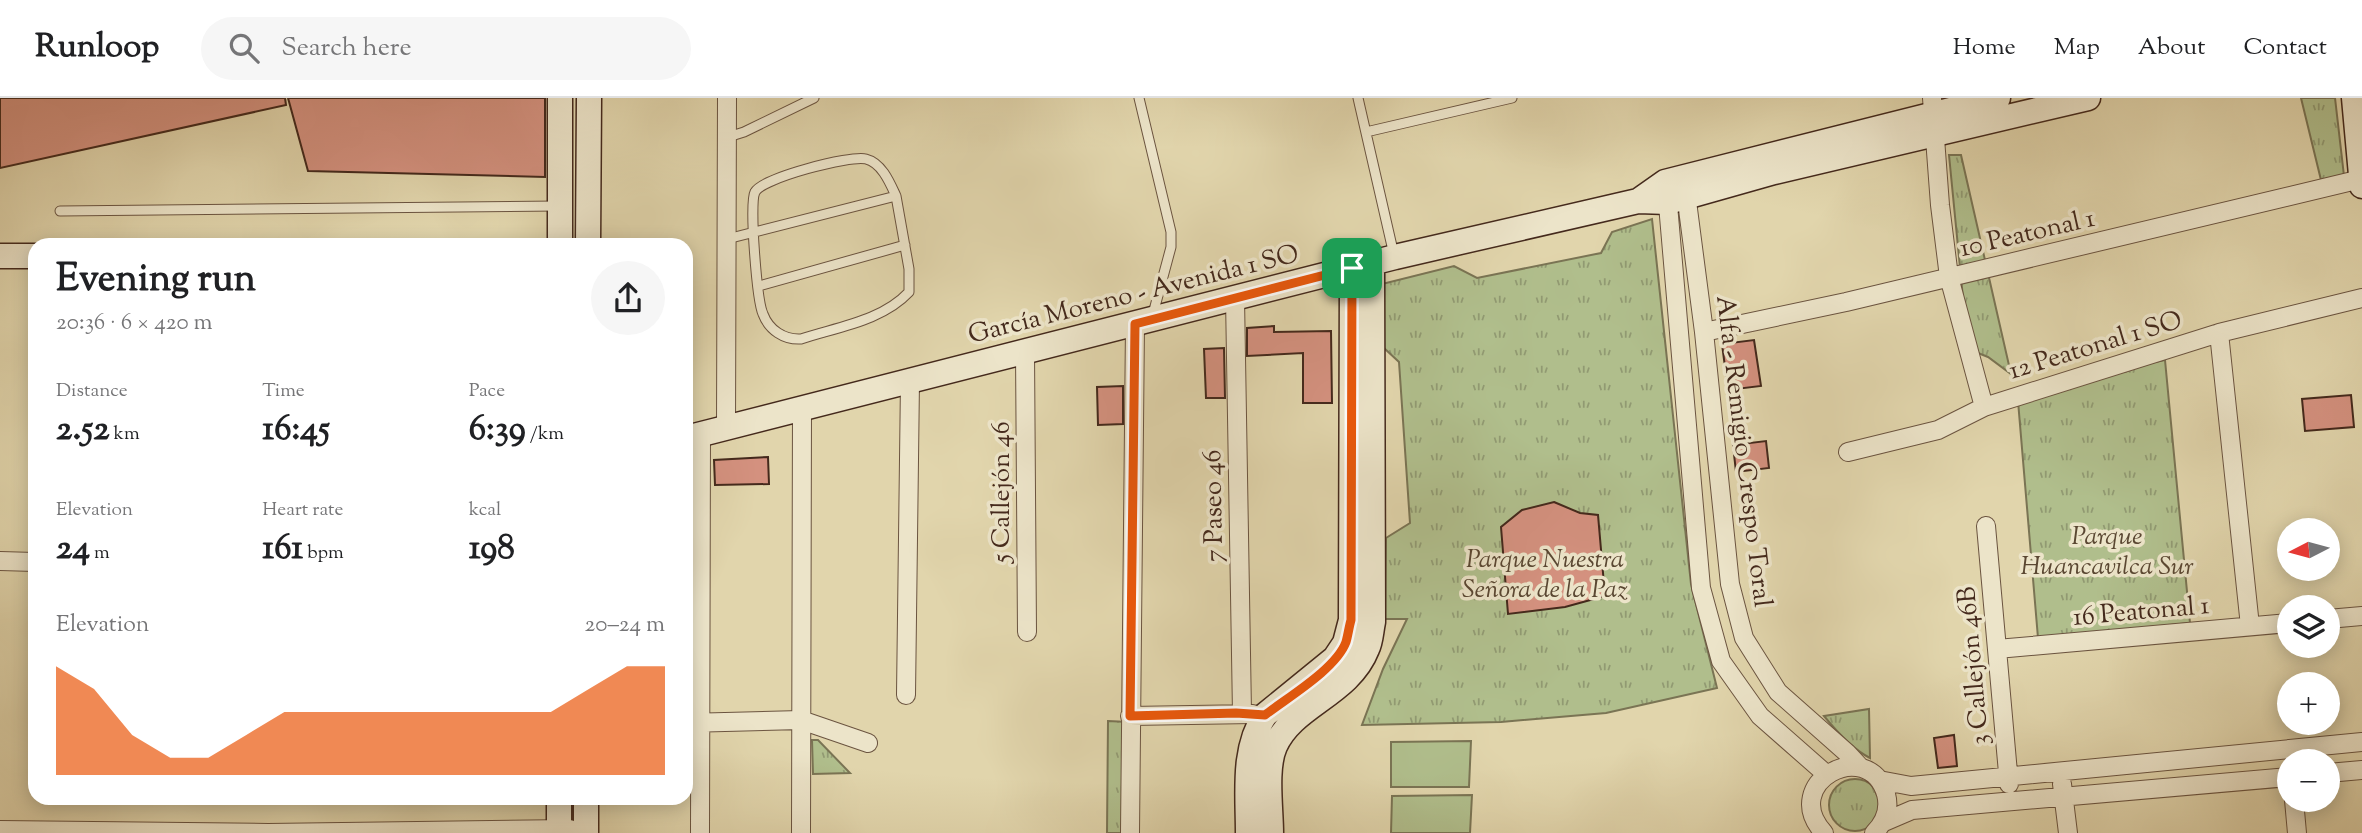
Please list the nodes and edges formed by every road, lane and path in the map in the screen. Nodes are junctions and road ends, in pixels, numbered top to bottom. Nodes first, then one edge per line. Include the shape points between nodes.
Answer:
1 (560, 98) edge
2 (589, 98) edge
3 (727, 98) edge
4 (814, 98) edge
5 (1139, 98) edge
6 (1358, 98) edge
7 (1512, 98) edge
8 (1998, 98) edge
9 (2088, 98) edge
10 (2354, 98) edge
11 (1933, 115) edge
12 (1366, 132) junction
13 (728, 137) junction
14 (2361, 172) edge
15 (1676, 190) junction
16 (896, 195) junction
17 (559, 206) junction
18 (60, 211) dead end
19 (752, 234) junction
20 (560, 238) edge
21 (588, 238) edge
22 (727, 239) junction
23 (905, 246) junction
24 (0, 256) edge
25 (28, 256) edge
26 (1373, 263) junction
27 (1949, 277) junction
28 (759, 286) junction
29 (1235, 298) junction
30 (2362, 298) edge
31 (1143, 321) junction
32 (1704, 332) junction
33 (2219, 333) junction
34 (1025, 352) junction
35 (910, 381) junction
36 (1984, 407) junction
37 (802, 408) junction
38 (726, 428) junction
39 (693, 436) edge
40 (1848, 452) dead end
41 (1986, 527) dead end
42 (0, 561) edge
43 (28, 562) edge
44 (2362, 616) edge
45 (2340, 618) edge
46 (2277, 623) edge
47 (2250, 626) junction
48 (1027, 632) dead end
49 (1997, 649) junction
50 (906, 695) dead end
51 (1254, 714) junction
52 (1130, 716) junction
53 (801, 720) junction
54 (693, 723) edge
55 (2362, 742) edge
56 (868, 743) dead end
57 (2320, 749) edge
58 (2277, 755) edge
59 (1861, 768) junction
60 (2061, 770) junction
61 (2362, 770) edge
62 (2340, 772) edge
63 (1826, 774) junction
64 (2008, 775) junction
65 (2277, 777) edge
66 (1878, 780) junction
67 (2063, 796) junction
68 (2011, 800) junction
69 (559, 805) edge
70 (586, 805) edge
71 (2295, 812) edge
72 (0, 830) edge
73 (1878, 830) edge
74 (559, 831) edge
75 (586, 831) edge
76 (85, 832) edge
77 (268, 833) edge
78 (700, 833) edge
79 (801, 833) edge
80 (1130, 833) edge
81 (1248, 833) edge
82 (1271, 833) edge
83 (1824, 833) edge
84 (2068, 833) edge
85 (2297, 833) edge

1 - 17 street
2 - 21 street
3 - 13 street
4 - 13 lane
5 - 31 lane via 1171,232 1171,247
6 - 12 lane
7 - 12 lane
8 - 11 street, García Moreno - Avenida 1 SO
9 - 11 street, García Moreno - Avenida 1 SO
10 - 14 street
11 - 15 street, García Moreno - Avenida 1 SO
11 - 27 street
12 - 26 lane
13 - 22 street
14 - 27 street, 10 Peatonal 1
15 - 26 street, García Moreno - Avenida 1 SO
15 - 32 street, Alfa - Remigio Crespo Toral
15 - 63 street, Alfa - Remigio Crespo Toral via 1704,600 1721,661 1760,716
16 - 19 lane
16 - 19 lane via 879,167 866,159 783,176 754,193
16 - 23 lane
17 - 18 lane
17 - 20 street
19 - 22 lane
19 - 28 lane
22 - 38 street
23 - 28 lane
23 - 28 lane via 909,292 899,303 801,339 790,339 771,327 763,316
24 - 25 street
26 - 29 street, García Moreno - Avenida 1 SO
26 - 51 street via 1351,620 1345,643 1335,658
26 - 82 street via 1373,622 1368,649 1354,670 1337,689 1292,722 1274,748
27 - 32 street, 10 Peatonal 1
27 - 36 street
29 - 31 street, García Moreno - Avenida 1 SO
29 - 51 street, 7 Paseo 46
30 - 33 street, 12 Peatonal 1 SO
31 - 34 street, García Moreno - Avenida 1 SO
31 - 52 street
32 - 59 street, Alfa - Remigio Crespo Toral via 1730,584 1744,638 1777,692
33 - 36 street, 12 Peatonal 1 SO
33 - 47 street
34 - 35 street, García Moreno - Avenida 1 SO
34 - 48 street, 5 Callejón 46
35 - 37 street, García Moreno - Avenida 1 SO
35 - 50 street
36 - 40 street, 12 Peatonal 1 SO via 1938,430
37 - 38 street, García Moreno - Avenida 1 SO
37 - 53 street
38 - 39 street, García Moreno - Avenida 1 SO
39 - 54 street
41 - 49 street, 3 Callejón 46B
42 - 43 street
44 - 45 street
46 - 47 street, 16 Peatonal 1
47 - 49 street, 16 Peatonal 1
49 - 64 street, 3 Callejón 46B
51 - 52 street
51 - 81 street
52 - 80 street
53 - 54 street
53 - 56 street
53 - 79 street
54 - 78 street
55 - 57 street
58 - 60 street
59 - 63 street via 1837,768
59 - 66 street, Alfa - Remigio Crespo Toral
60 - 64 street
60 - 67 street
61 - 62 street
63 - 83 street via 1812,794 1811,806
64 - 66 street via 1910,786
64 - 68 street, 3 Callejón 46B
65 - 67 street
66 - 73 street via 1887,811
67 - 68 street
67 - 84 street
68 - 73 street via 1912,810
69 - 74 street
70 - 75 street
71 - 85 street
72 - 76 street
74 - 75 street
74 - 77 street
76 - 77 street

